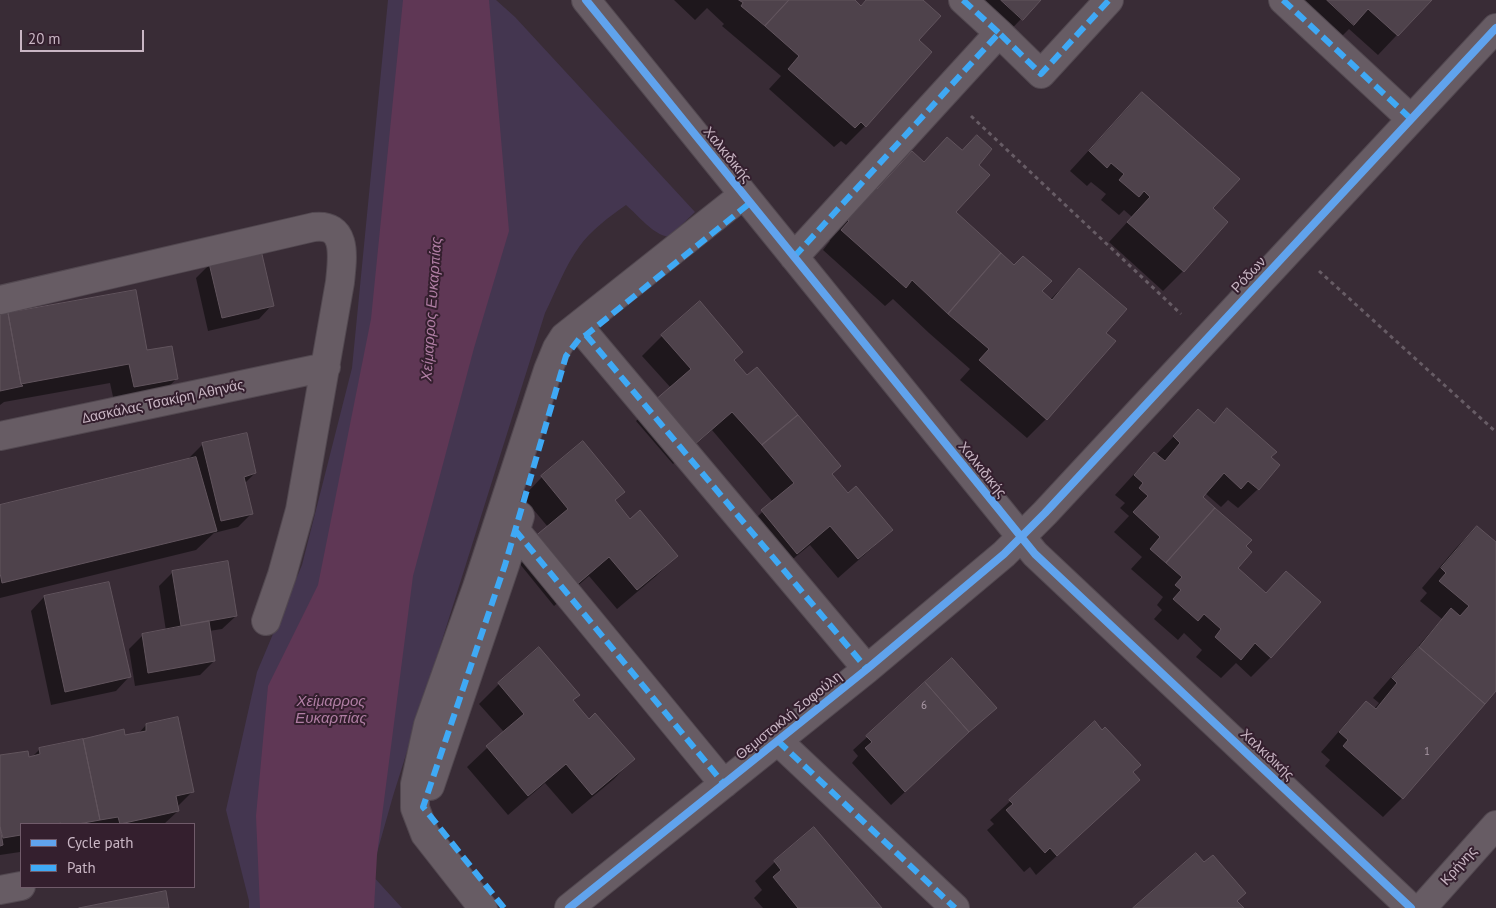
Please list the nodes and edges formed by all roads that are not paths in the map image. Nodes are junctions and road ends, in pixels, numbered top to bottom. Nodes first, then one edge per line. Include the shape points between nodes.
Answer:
1 (586, 0) edge
2 (964, 0) edge
3 (1109, 0) edge
4 (1284, 0) edge
5 (1496, 28) edge
6 (999, 34) junction
7 (1411, 119) junction
8 (746, 199) junction
9 (794, 257) junction
10 (0, 300) edge
11 (586, 335) junction
12 (326, 367) junction
13 (0, 436) edge
14 (515, 530) junction
15 (1021, 538) junction
16 (266, 621) dead end
17 (867, 669) junction
18 (778, 741) junction
19 (724, 784) junction
20 (1496, 825) edge
21 (20, 886) edge
22 (0, 890) edge
23 (483, 908) edge
24 (504, 908) edge
25 (569, 908) edge
26 (955, 908) edge
27 (1411, 908) edge
28 (1422, 908) edge

1 - 8 street, Χαλκιδικής
2 - 6 street
3 - 6 street via 1041,74
4 - 7 street
5 - 7 street, Ρόδων
6 - 9 street
7 - 15 street, Ρόδων
8 - 9 street, Χαλκιδικής
8 - 11 street
8 - 23 street via 564,337 556,348 428,725 415,784 415,808 425,834
9 - 15 street, Χαλκιδικής
10 - 12 street via 314,227 328,228 338,236 342,251
11 - 14 street via 578,339 566,356
11 - 17 street
12 - 13 street, Δασκάλας Τσακίρη Αθηνάς
12 - 16 street via 300,510
14 - 19 street
14 - 24 street via 423,807
15 - 17 street, Θεμιστοκλή Σοφούλη
15 - 27 street, Χαλκιδικής
17 - 18 street, Θεμιστοκλή Σοφούλη
18 - 19 street, Θεμιστοκλή Σοφούλη
18 - 26 street
19 - 25 street, Θεμιστοκλή Σοφούλη
20 - 28 street, Κρήνης
21 - 22 street

